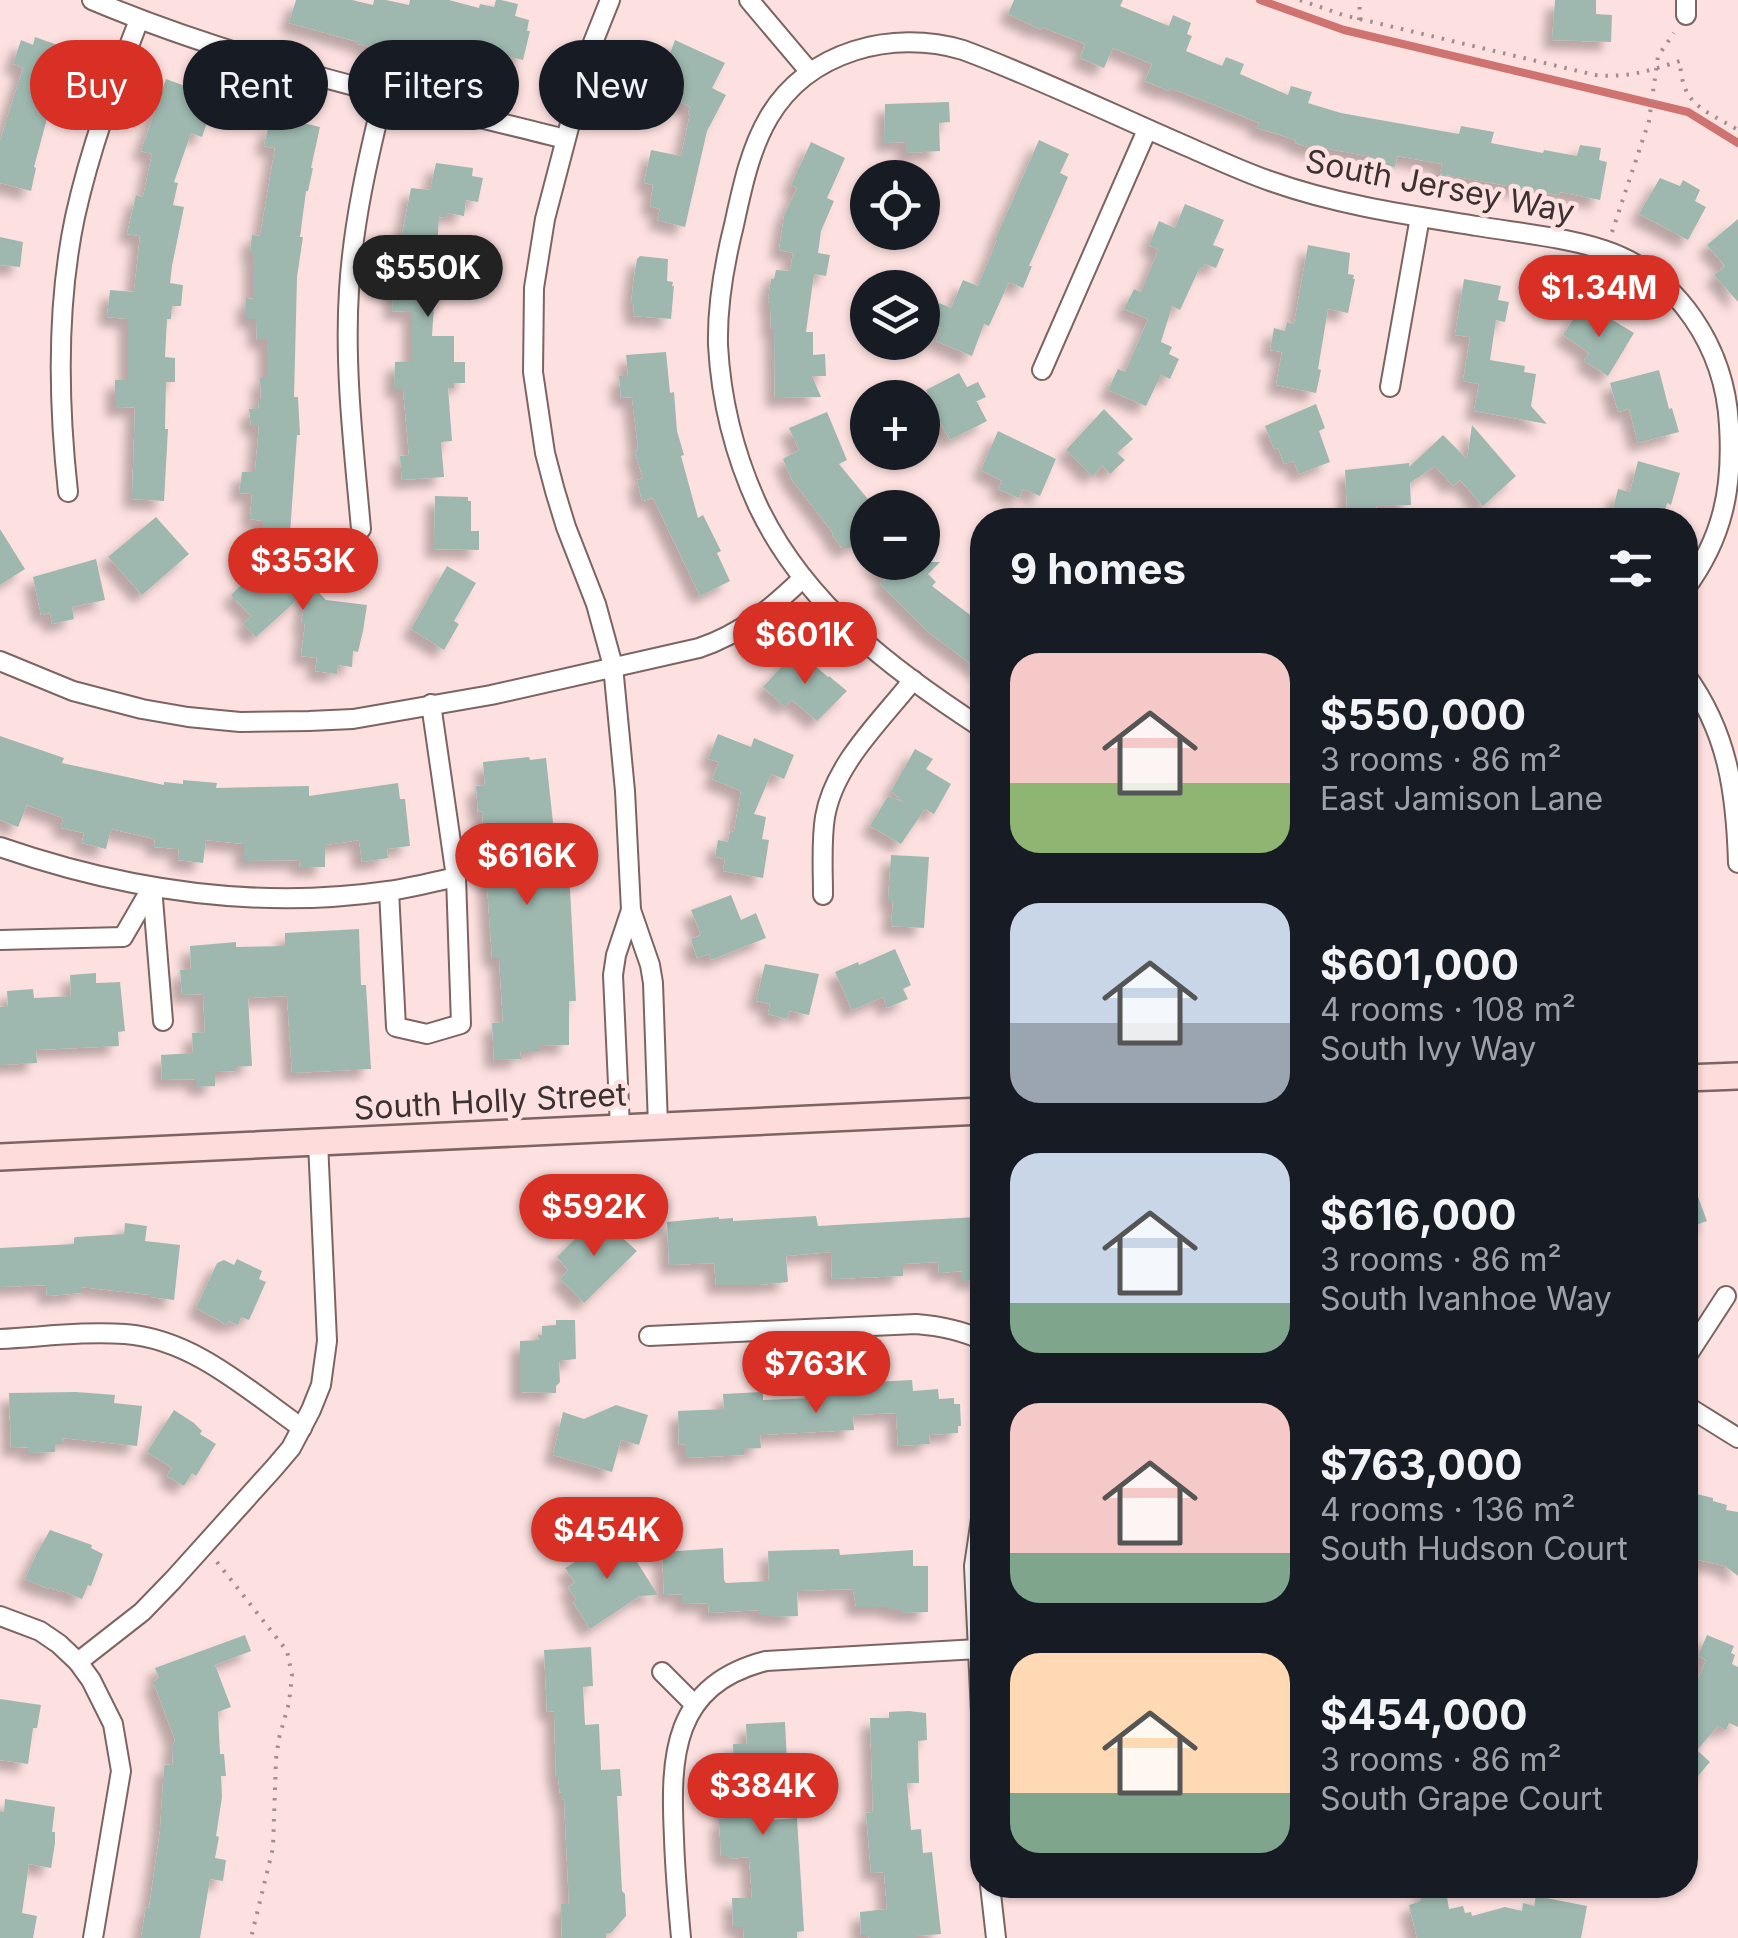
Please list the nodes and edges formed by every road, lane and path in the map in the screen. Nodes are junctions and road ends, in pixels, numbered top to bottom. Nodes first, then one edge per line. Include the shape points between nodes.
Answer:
1 (92, 0) edge
2 (610, 0) edge
3 (749, 0) edge
4 (1300, 0) edge
5 (1360, 0) edge
6 (1686, 8) edge
7 (139, 20) junction
8 (1359, 20) junction
9 (1654, 69) junction
10 (809, 71) junction
11 (348, 83) edge
12 (519, 128) edge
13 (375, 130) edge
14 (1147, 130) junction
15 (1738, 130) edge
16 (566, 140) junction
17 (1420, 217) junction
18 (1607, 251) junction
19 (1042, 370) dead end
20 (1390, 387) dead end
21 (68, 492) dead end
22 (361, 529) dead end
23 (1698, 570) edge
24 (803, 578) junction
25 (0, 661) edge
26 (613, 666) junction
27 (912, 680) junction
28 (1698, 695) edge
29 (431, 704) junction
30 (970, 720) edge
31 (0, 847) edge
32 (1738, 863) edge
33 (456, 877) junction
34 (152, 888) junction
35 (388, 891) junction
36 (824, 894) dead end
37 (631, 910) junction
38 (0, 940) edge
39 (163, 1021) dead end
40 (1738, 1076) edge
41 (1698, 1078) edge
42 (970, 1112) edge
43 (658, 1126) junction
44 (620, 1128) junction
45 (318, 1142) junction
46 (0, 1157) edge
47 (1726, 1296) dead end
48 (970, 1334) edge
49 (649, 1336) dead end
50 (0, 1339) edge
51 (1698, 1339) edge
52 (1698, 1413) edge
53 (302, 1428) junction
54 (1738, 1438) edge
55 (204, 1545) junction
56 (0, 1616) edge
57 (970, 1649) edge
58 (78, 1662) junction
59 (662, 1672) dead end
60 (695, 1705) junction
61 (991, 1898) edge
62 (93, 1938) edge
63 (251, 1938) edge
64 (681, 1938) edge
65 (996, 1938) edge

1 - 7 street
2 - 16 street
3 - 10 street
4 - 8 path
5 - 8 path
6 - 9 path
7 - 11 street
7 - 21 street via 90,158 67,266 60,361
8 - 9 path via 1595,75
9 - 15 path via 1680,61 1686,94
9 - 18 path via 1649,121
10 - 14 street, South Jersey Way via 884,44 945,45
10 - 24 street via 786,92 758,140 718,314 734,444 760,509
12 - 16 street
13 - 22 street via 348,294
14 - 17 street, South Jersey Way via 1270,181
14 - 19 street
16 - 26 street via 538,252 533,372 554,492
17 - 18 street, South Jersey Way
17 - 20 street
18 - 23 street, South Jersey Way via 1684,305 1712,350 1726,395 1726,506
24 - 26 street via 756,620 719,641
24 - 27 street via 852,631
25 - 29 street via 73,691 188,717 353,719
26 - 29 street
26 - 37 street
27 - 30 street
27 - 36 street via 833,791 822,848
28 - 32 street via 1728,762
29 - 33 street
31 - 34 street
33 - 35 street
33 - 35 street via 461,1024 427,1034 396,1027
34 - 35 street via 278,899
34 - 38 street via 123,936
34 - 39 street
37 - 43 street via 653,983
37 - 44 street via 613,975
40 - 41 main road
42 - 43 main road, South Holly Street
43 - 44 main road, South Holly Street
44 - 45 main road, South Holly Street
45 - 46 main road, South Holly Street
45 - 53 street via 327,1342 321,1384
47 - 51 street
48 - 49 street via 916,1324
50 - 53 street via 129,1334 156,1340 210,1362
52 - 54 street
53 - 55 street
55 - 58 street via 142,1612
55 - 63 path via 286,1651 292,1674 276,1758 273,1848
56 - 58 street via 40,1630
57 - 60 street via 766,1661 723,1678
58 - 62 street via 113,1724 120,1771
59 - 60 street
60 - 64 street via 684,1724 671,1786
61 - 65 street

